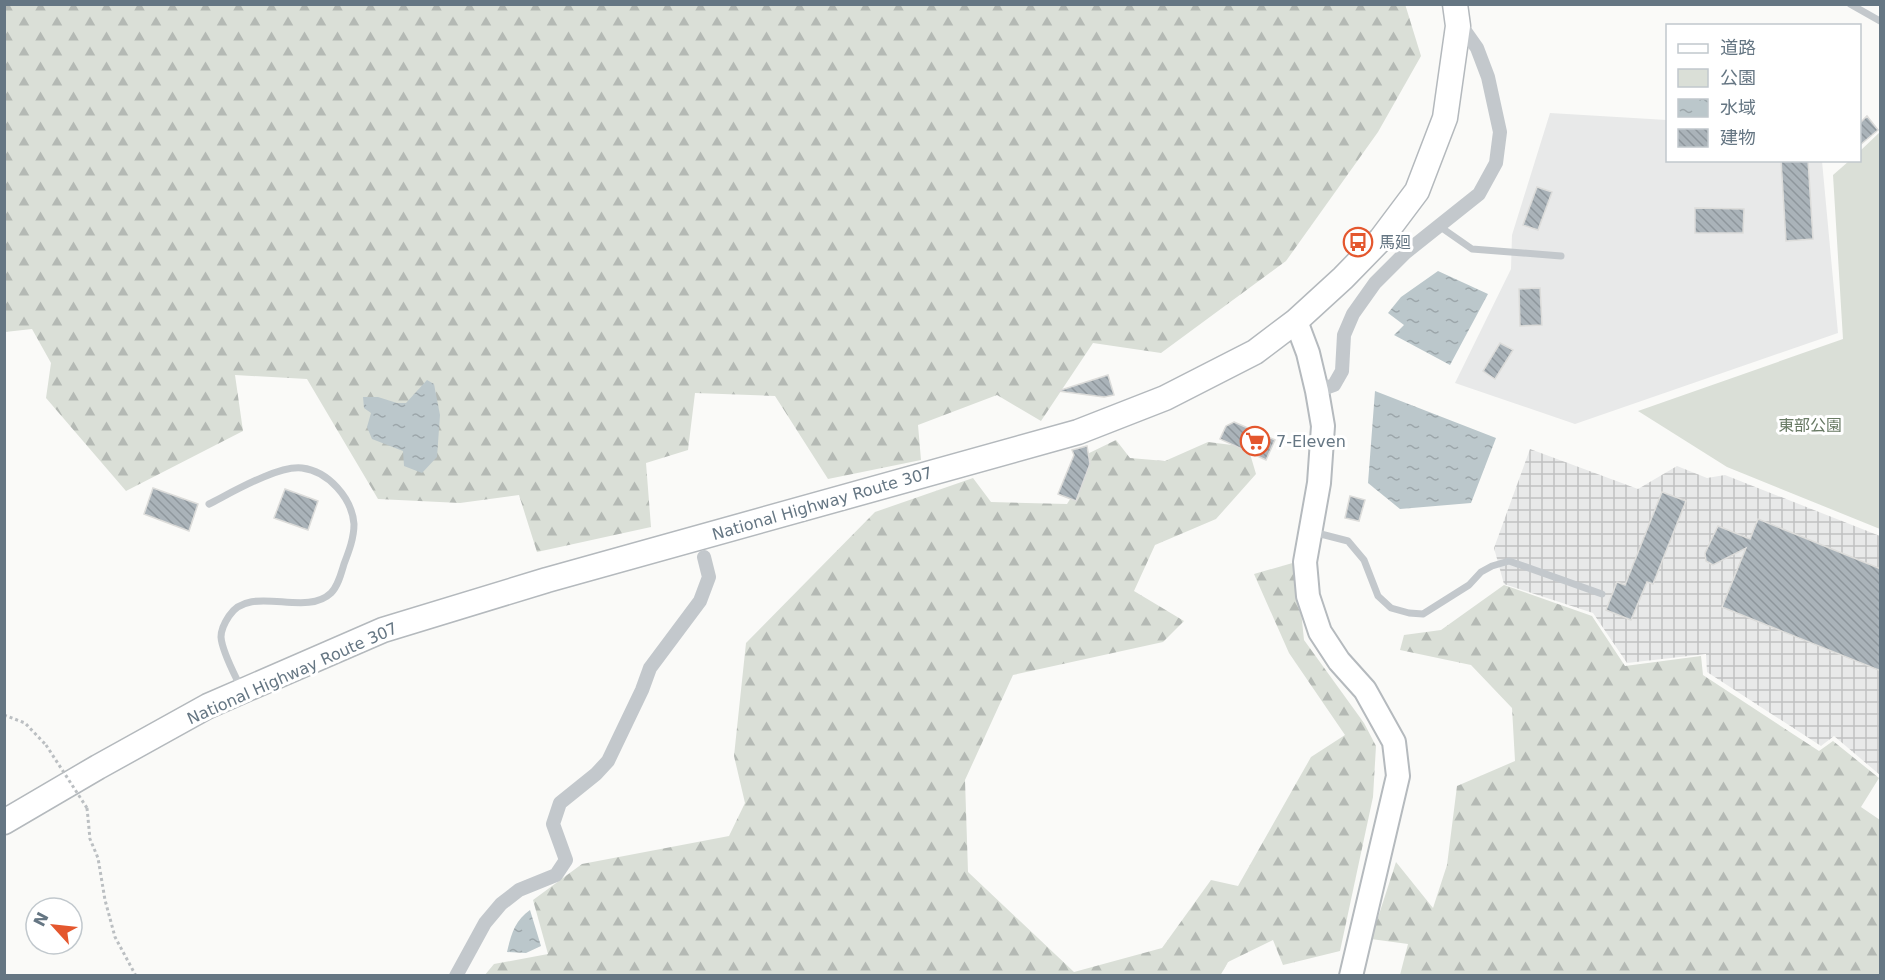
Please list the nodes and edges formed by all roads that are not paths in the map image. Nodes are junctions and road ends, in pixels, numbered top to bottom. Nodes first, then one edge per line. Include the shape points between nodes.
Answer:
1 (1850, 4) edge
2 (1457, 15) edge
3 (1881, 21) edge
4 (1439, 226) junction
5 (1561, 256) dead end
6 (1296, 321) junction
7 (1317, 392) junction
8 (209, 504) dead end
9 (1310, 531) junction
10 (704, 556) dead end
11 (1602, 594) dead end
12 (242, 691) junction
13 (4, 822) edge
14 (456, 975) edge
15 (1351, 975) edge

1 - 3 lane
2 - 4 street via 1484,67 1500,132 1496,163 1479,194
2 - 6 highway, National Highway Route 307 via 1444,118 1417,191 1381,239
4 - 5 lane via 1472,249
4 - 7 street via 1375,283 1353,314 1344,335 1342,371 1334,385
6 - 7 main road
6 - 12 highway, National Highway Route 307 via 1255,352 1165,398 1078,432 547,580 383,630
7 - 9 main road via 1323,426 1319,483
8 - 12 lane via 280,470 301,467 321,474 342,494 354,524 339,580 319,602 256,601 230,613 221,637
9 - 11 lane via 1348,541 1364,560 1378,596 1392,608 1408,613 1423,614 1469,585 1481,572 1509,561
9 - 15 main road via 1305,562 1308,596 1320,632 1383,720 1394,742 1398,776
10 - 14 street via 709,577 700,601 650,668 608,761 560,803 553,824 566,860 556,875 519,890 501,904 485,923
12 - 13 highway, National Highway Route 307 via 178,722

